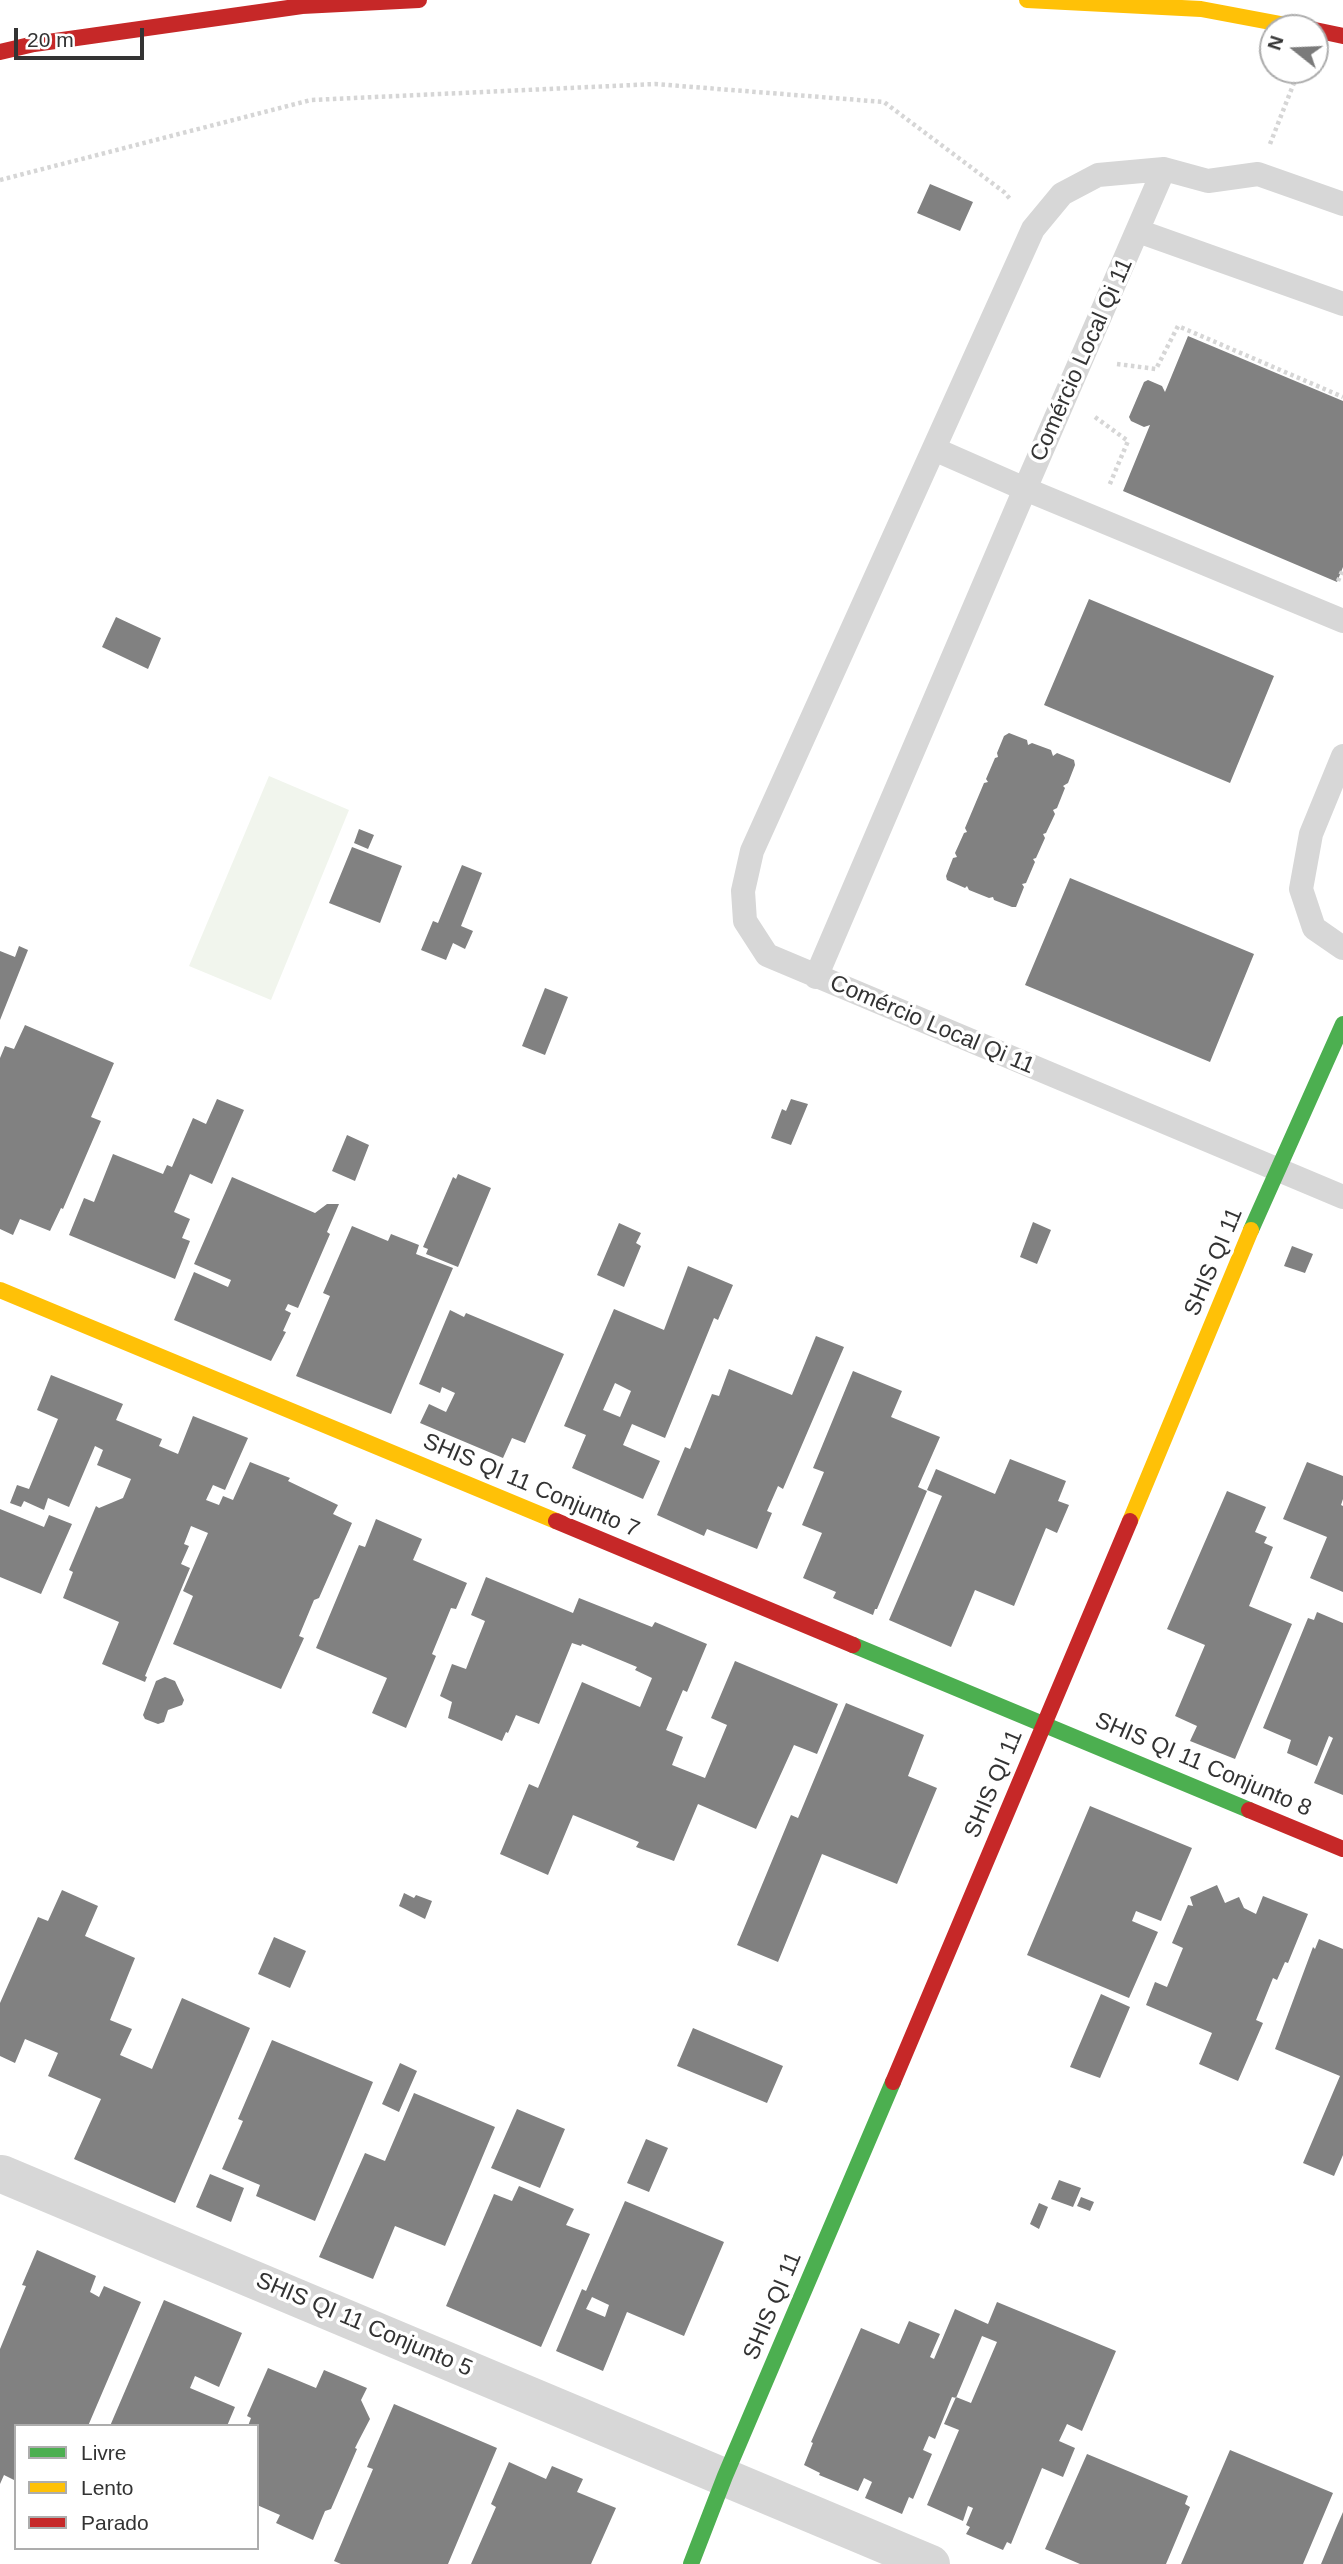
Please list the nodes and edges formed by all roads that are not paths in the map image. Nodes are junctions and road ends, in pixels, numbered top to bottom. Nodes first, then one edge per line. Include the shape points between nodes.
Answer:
1 (419, 0) edge
2 (1027, 0) edge
3 (1219, 0) edge
4 (1201, 9) junction
5 (1259, 20) edge
6 (0, 52) edge
7 (1164, 169) junction
8 (1343, 204) edge
9 (1138, 231) junction
10 (1343, 304) edge
11 (934, 449) junction
12 (1025, 489) junction
13 (1343, 621) edge
14 (1343, 756) edge
15 (1343, 948) edge
16 (816, 977) junction
17 (1343, 1024) edge
18 (1277, 1169) junction
19 (1343, 1197) edge
20 (0, 1290) edge
21 (1045, 1724) junction
22 (1343, 1849) edge
23 (2, 2174) dead end
24 (725, 2476) junction
25 (691, 2564) edge
26 (931, 2564) edge

1 - 6 street via 302,6
2 - 4 street
3 - 4 street
4 - 5 street
7 - 8 lane via 1208,181 1258,174
7 - 9 lane, Comércio Local Qi 11
7 - 11 lane via 1098,175 1062,194 1033,229
9 - 10 lane, Comércio Local Qi 11
9 - 12 lane, Comércio Local Qi 11
11 - 12 lane
11 - 16 lane via 752,851 743,891 745,921 767,955
12 - 13 lane, Comércio Local Qi 11
12 - 16 lane, Comércio Local Qi 11
14 - 15 lane via 1311,834 1301,889 1314,928
16 - 18 lane, Comércio Local Qi 11
17 - 18 street, SHIS QI 11
18 - 19 lane, Comércio Local Qi 11
18 - 21 street, SHIS QI 11
20 - 21 street, SHIS QI 11 Conjunto 7
21 - 22 street, SHIS QI 11 Conjunto 8
21 - 24 street, SHIS QI 11
23 - 24 street, SHIS QI 11 Conjunto 5
24 - 25 street, SHIS QI 11
24 - 26 street, SHIS QI 11 Conjunto 5

